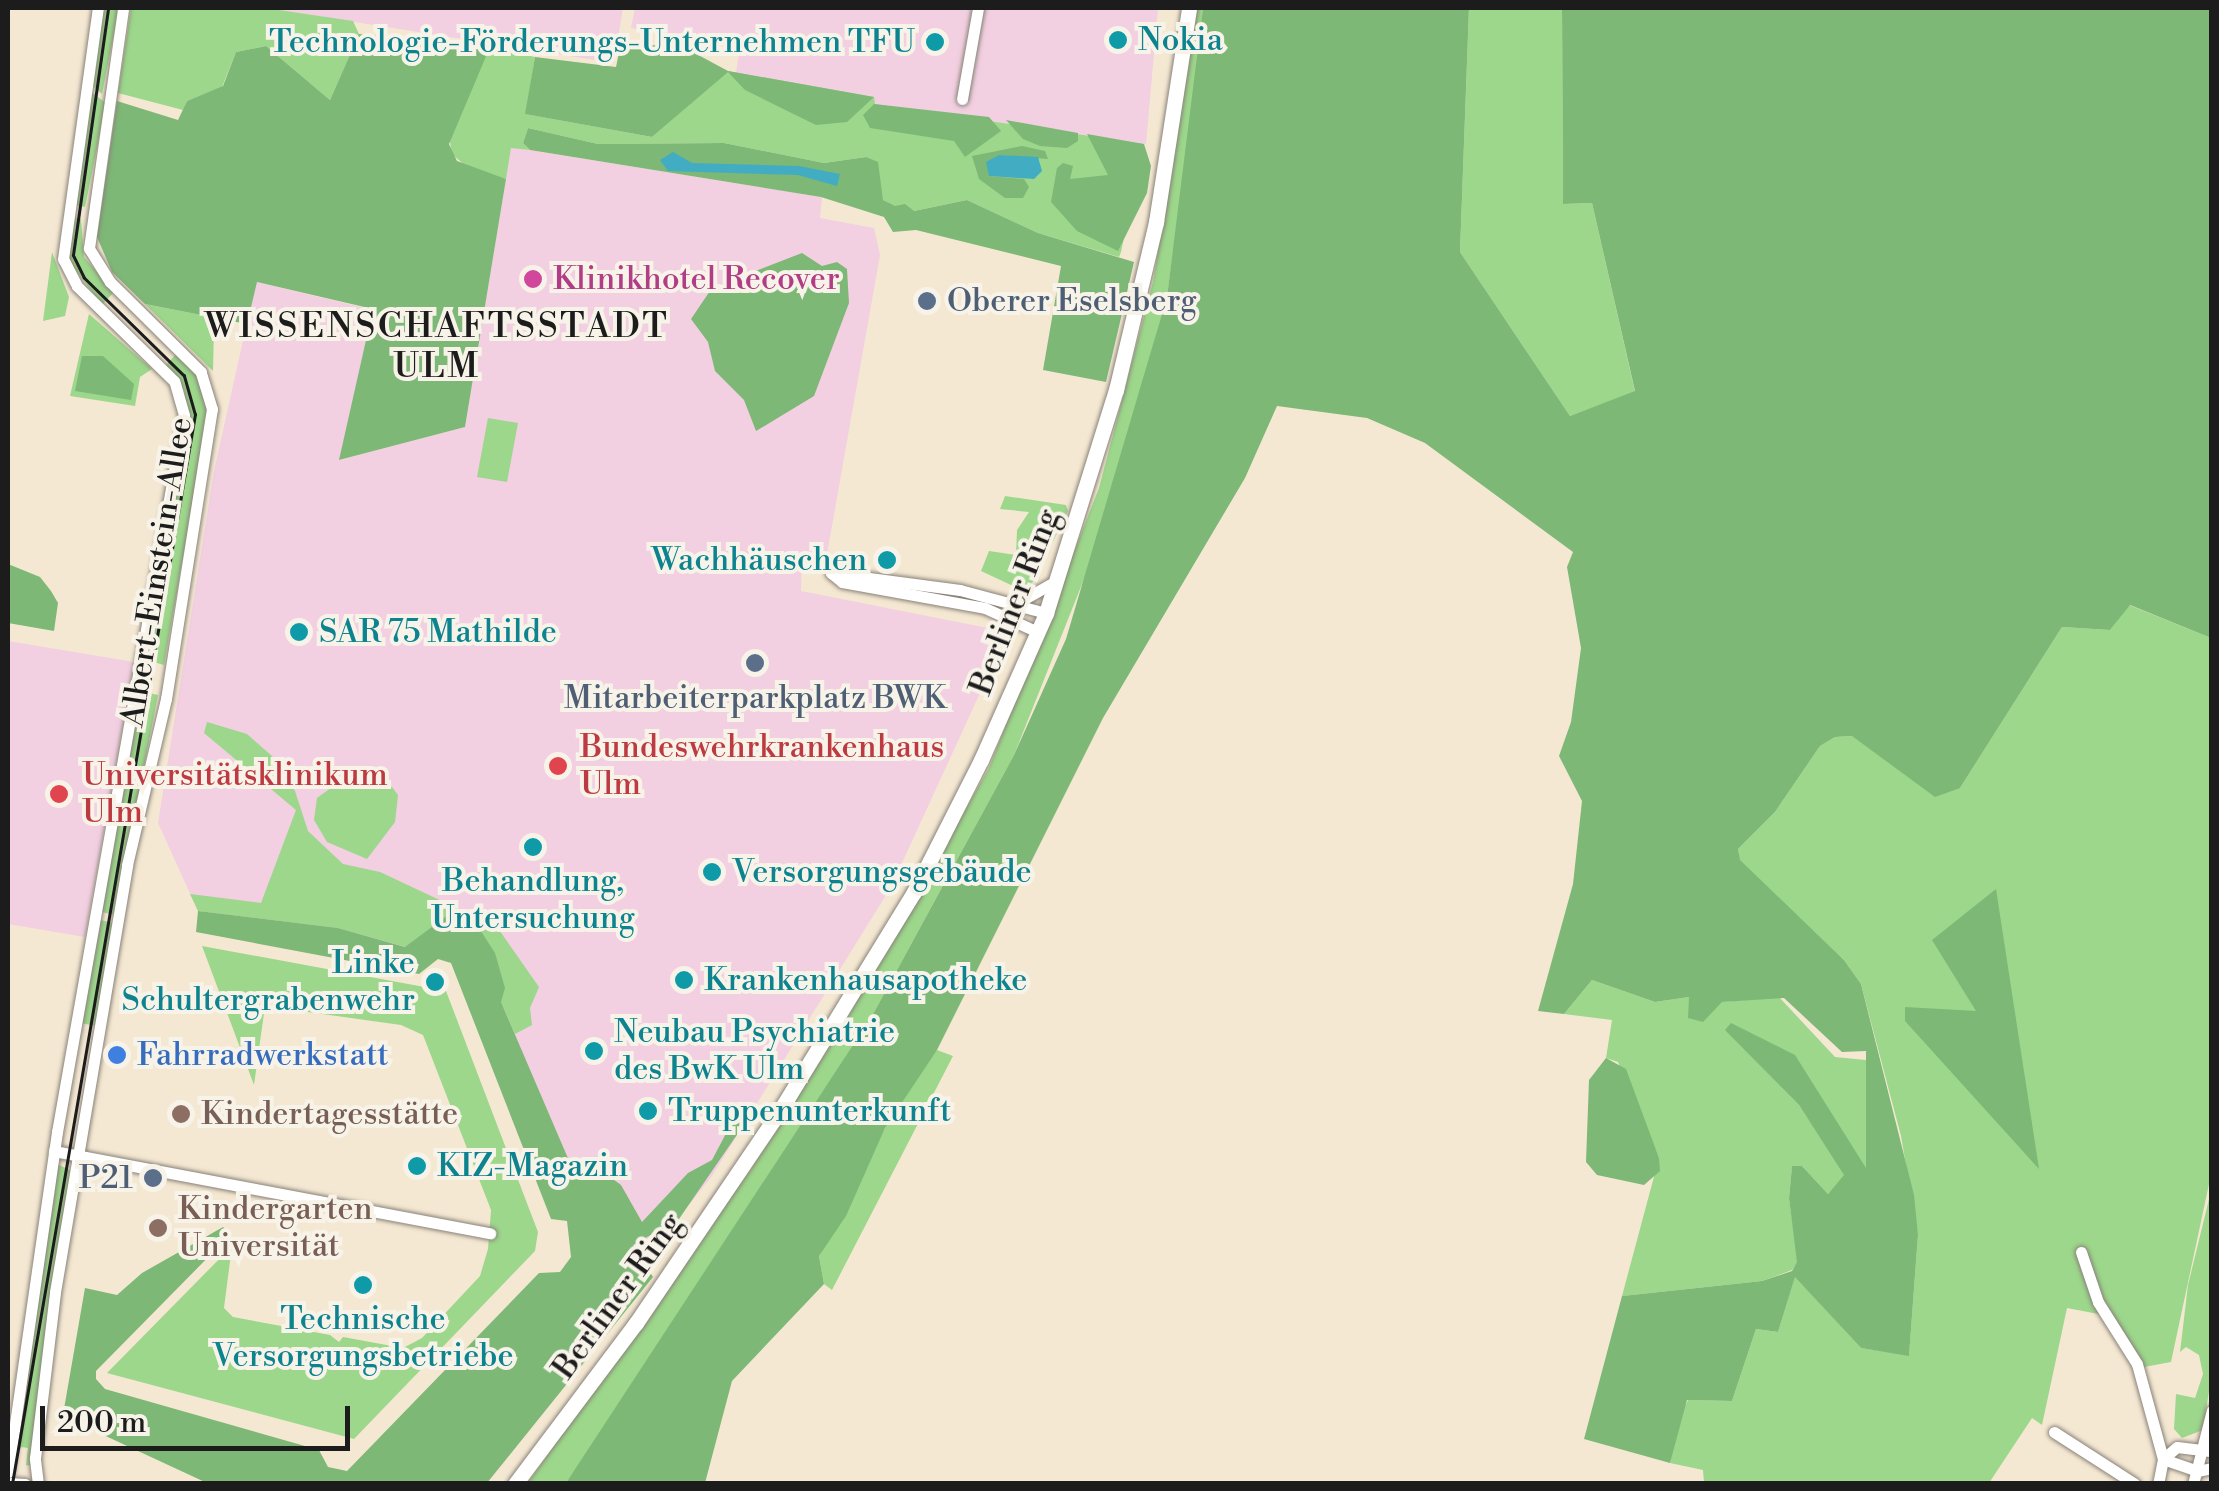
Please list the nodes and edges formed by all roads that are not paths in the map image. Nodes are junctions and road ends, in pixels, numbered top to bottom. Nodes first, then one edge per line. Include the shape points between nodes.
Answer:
1 (98, 8) edge
2 (122, 8) edge
3 (978, 8) edge
4 (1189, 8) edge
5 (962, 99) dead end
6 (65, 214) junction
7 (89, 219) junction
8 (1057, 580) junction
9 (1018, 603) junction
10 (1046, 613) junction
11 (1038, 632) junction
12 (54, 1152) junction
13 (78, 1156) junction
14 (490, 1233) dead end
15 (2081, 1252) dead end
16 (2212, 1410) edge
17 (2054, 1432) dead end
18 (2208, 1449) edge
19 (2164, 1459) junction
20 (2212, 1468) edge
21 (8, 1472) edge
22 (2195, 1477) edge
23 (8, 1483) edge
24 (24, 1484) edge
25 (38, 1484) edge
26 (512, 1484) edge
27 (2136, 1484) edge
28 (2158, 1484) edge

1 - 6 street, Albert-Einstein-Allee
2 - 7 street, Albert-Einstein-Allee
3 - 5 street
4 - 8 main road, Berliner Ring via 1143,279
6 - 7 street via 78,210
6 - 12 street, Albert-Einstein-Allee via 62,250 69,275 171,376 184,415
7 - 13 street, Albert-Einstein-Allee via 89,248 99,270 201,372 212,409 166,699 130,853
8 - 9 street
8 - 10 main road, Berliner Ring
9 - 10 street
9 - 11 street via 831,574 842,582 984,608
10 - 11 main road, Berliner Ring
11 - 26 main road, Berliner Ring via 914,892 839,1018 636,1323
12 - 13 street
12 - 21 street, Albert-Einstein-Allee
13 - 14 street
13 - 25 street, Albert-Einstein-Allee via 48,1346
15 - 19 street via 2098,1302 2137,1364
16 - 18 street
17 - 27 street
18 - 19 street via 2177,1447
18 - 22 street
19 - 22 street
19 - 28 street
20 - 22 street
23 - 24 street

